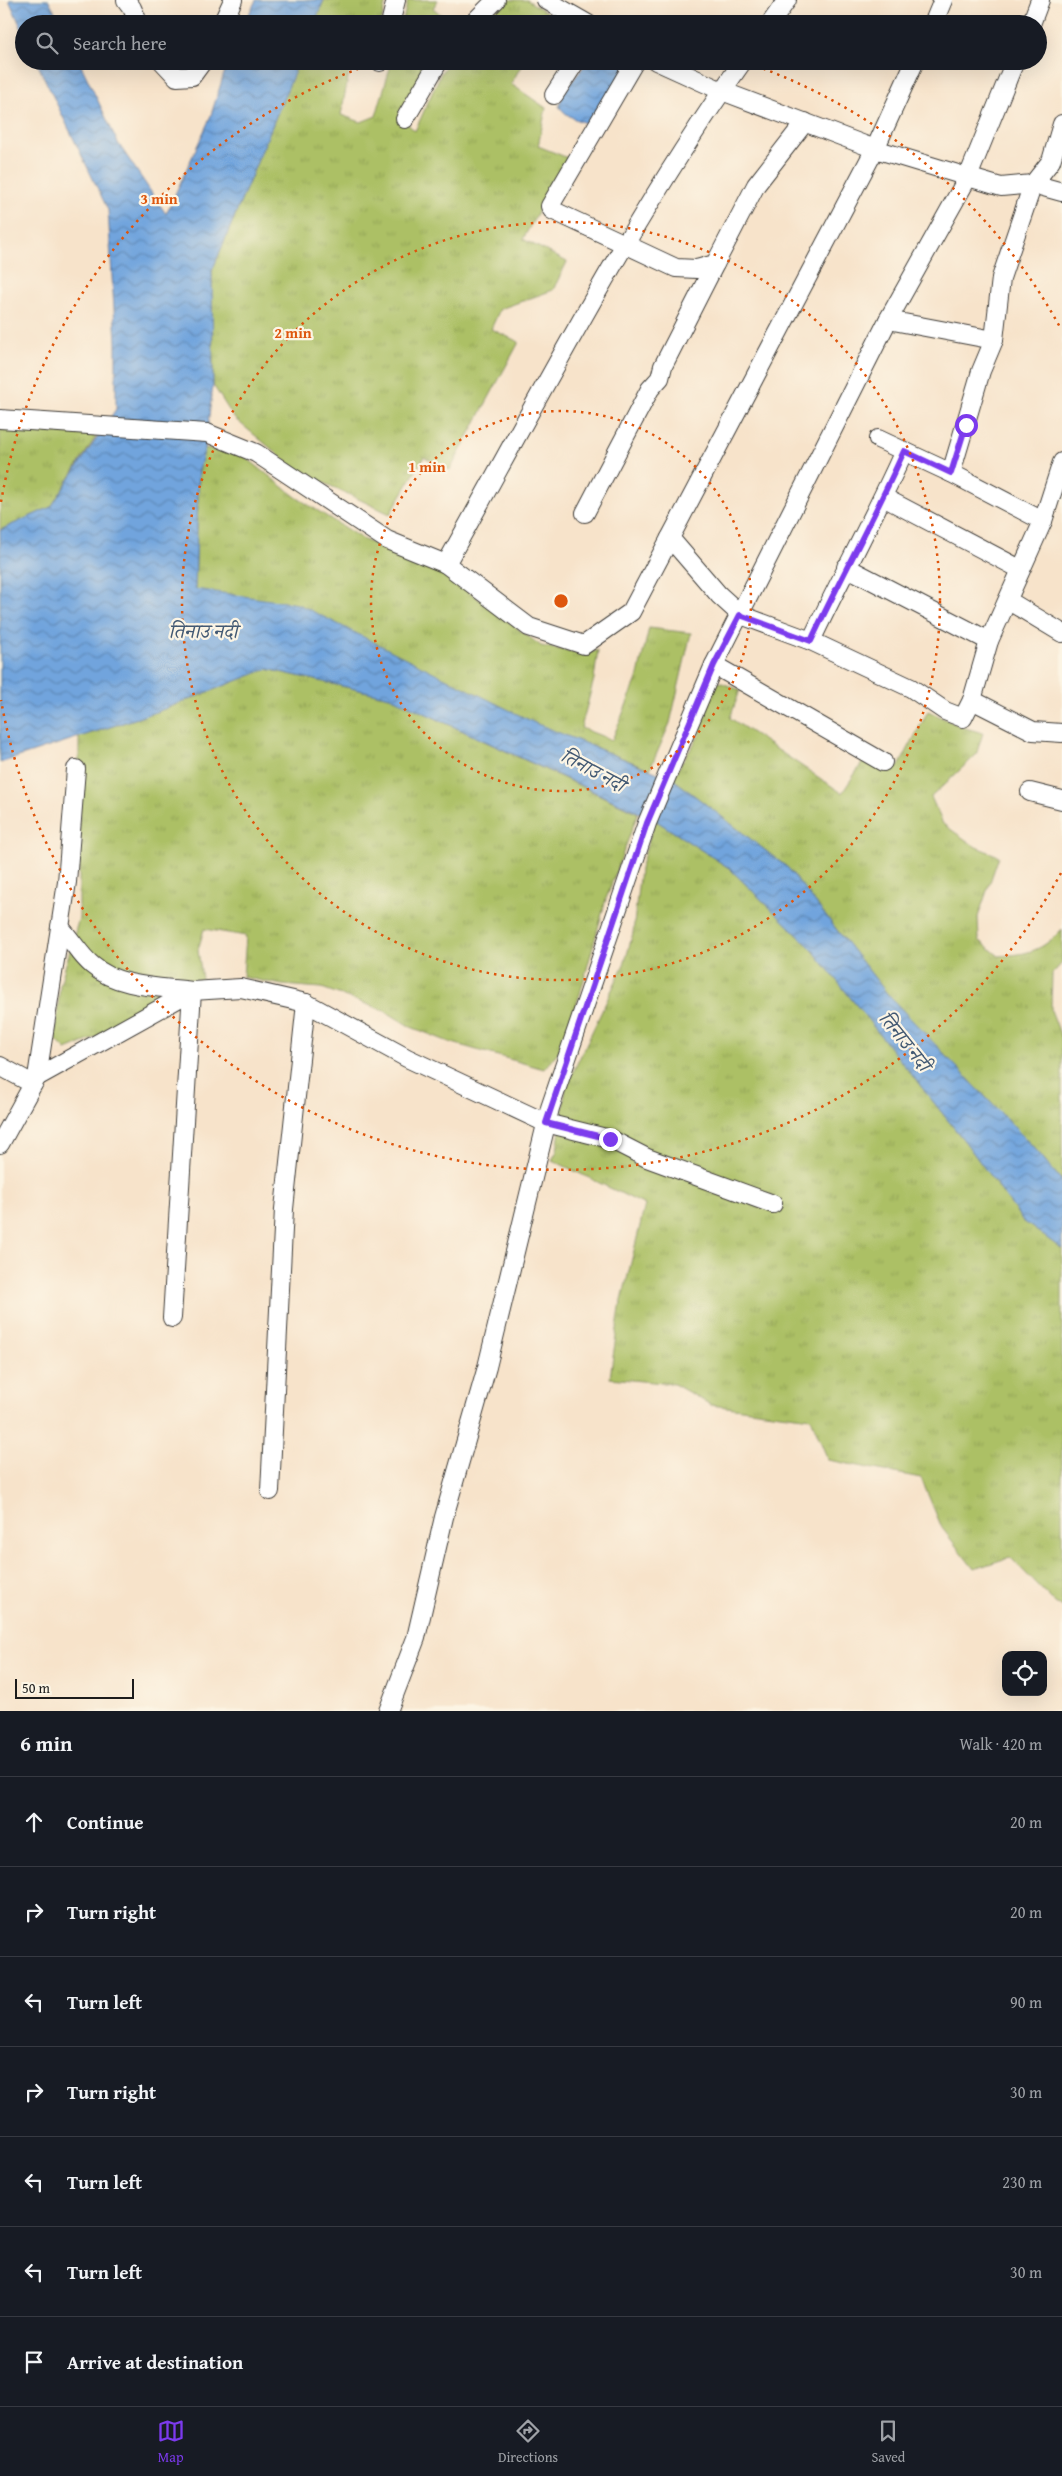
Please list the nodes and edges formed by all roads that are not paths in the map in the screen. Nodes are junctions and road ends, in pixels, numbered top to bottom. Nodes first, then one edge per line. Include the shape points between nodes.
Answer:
1 (233, 0) edge
2 (396, 0) edge
3 (496, 0) edge
4 (546, 0) edge
5 (787, 0) edge
6 (943, 0) edge
7 (1040, 0) edge
8 (226, 15) edge
9 (392, 15) edge
10 (481, 15) edge
11 (572, 15) edge
12 (776, 15) edge
13 (936, 15) edge
14 (1034, 15) edge
15 (170, 70) edge
16 (196, 70) edge
17 (434, 70) edge
18 (570, 70) edge
19 (630, 70) edge
20 (676, 70) edge
21 (737, 70) edge
22 (911, 70) edge
23 (1011, 70) edge
24 (722, 91) junction
25 (554, 95) dead end
26 (406, 120) dead end
27 (805, 122) junction
28 (1062, 124) edge
29 (875, 149) junction
30 (968, 177) junction
31 (1033, 184) junction
32 (1062, 192) edge
33 (626, 243) junction
34 (715, 264) junction
35 (888, 320) junction
36 (994, 340) junction
37 (0, 419) edge
38 (878, 439) dead end
39 (904, 451) junction
40 (1062, 462) edge
41 (951, 473) junction
42 (883, 497) junction
43 (585, 513) dead end
44 (1043, 521) junction
45 (670, 538) junction
46 (446, 564) junction
47 (846, 567) junction
48 (1020, 569) junction
49 (1008, 601) junction
50 (740, 615) junction
51 (1062, 633) edge
52 (811, 641) junction
53 (989, 641) junction
54 (714, 665) junction
55 (972, 700) junction
56 (1062, 733) edge
57 (883, 762) dead end
58 (76, 769) dead end
59 (1030, 792) dead end
60 (1062, 800) edge
61 (60, 927) junction
62 (192, 992) junction
63 (306, 1003) junction
64 (0, 1066) edge
65 (35, 1081) junction
66 (546, 1123) junction
67 (0, 1144) edge
68 (773, 1204) dead end
69 (172, 1318) dead end
70 (270, 1491) dead end
71 (388, 1711) edge

1 - 8 street
2 - 9 street
3 - 10 street
4 - 11 street
5 - 12 street
6 - 13 street
7 - 14 street
15 - 16 street via 177,77 192,76
17 - 26 street
18 - 25 street
19 - 33 street via 550,206 552,210
20 - 24 street
21 - 24 street
22 - 29 street
23 - 30 street
24 - 27 street
24 - 33 street
27 - 29 street
27 - 34 street via 756,185
28 - 31 street via 1051,161
29 - 30 street
29 - 45 street
30 - 31 street via 1001,188
30 - 35 street
31 - 32 street
31 - 36 street via 1001,278
33 - 34 street via 676,268 697,269
33 - 46 street
34 - 43 street via 663,366 660,378 650,389
35 - 36 street
35 - 50 street
36 - 41 street via 981,371
37 - 46 street via 207,433 256,453 387,540
38 - 39 street
39 - 41 street
39 - 42 street
40 - 44 street
41 - 44 street
42 - 47 street
42 - 48 street
44 - 48 street
45 - 46 street via 631,612 584,645 529,627
45 - 50 street
47 - 52 street
47 - 53 street
48 - 49 street
49 - 51 street
49 - 53 street
50 - 52 street
50 - 54 street
52 - 55 street via 912,688 945,712 963,718
53 - 55 street
54 - 57 street
54 - 66 street via 647,823
55 - 56 street via 1033,731
58 - 61 street
59 - 60 street
61 - 62 street via 93,966 108,975 128,982
61 - 65 street
62 - 63 street via 241,988
62 - 65 street
62 - 69 street
63 - 66 street via 407,1058
63 - 70 street via 284,1209
64 - 65 street
65 - 67 street
66 - 68 street via 610,1139 648,1158
66 - 71 street via 487,1367 444,1517 416,1638

